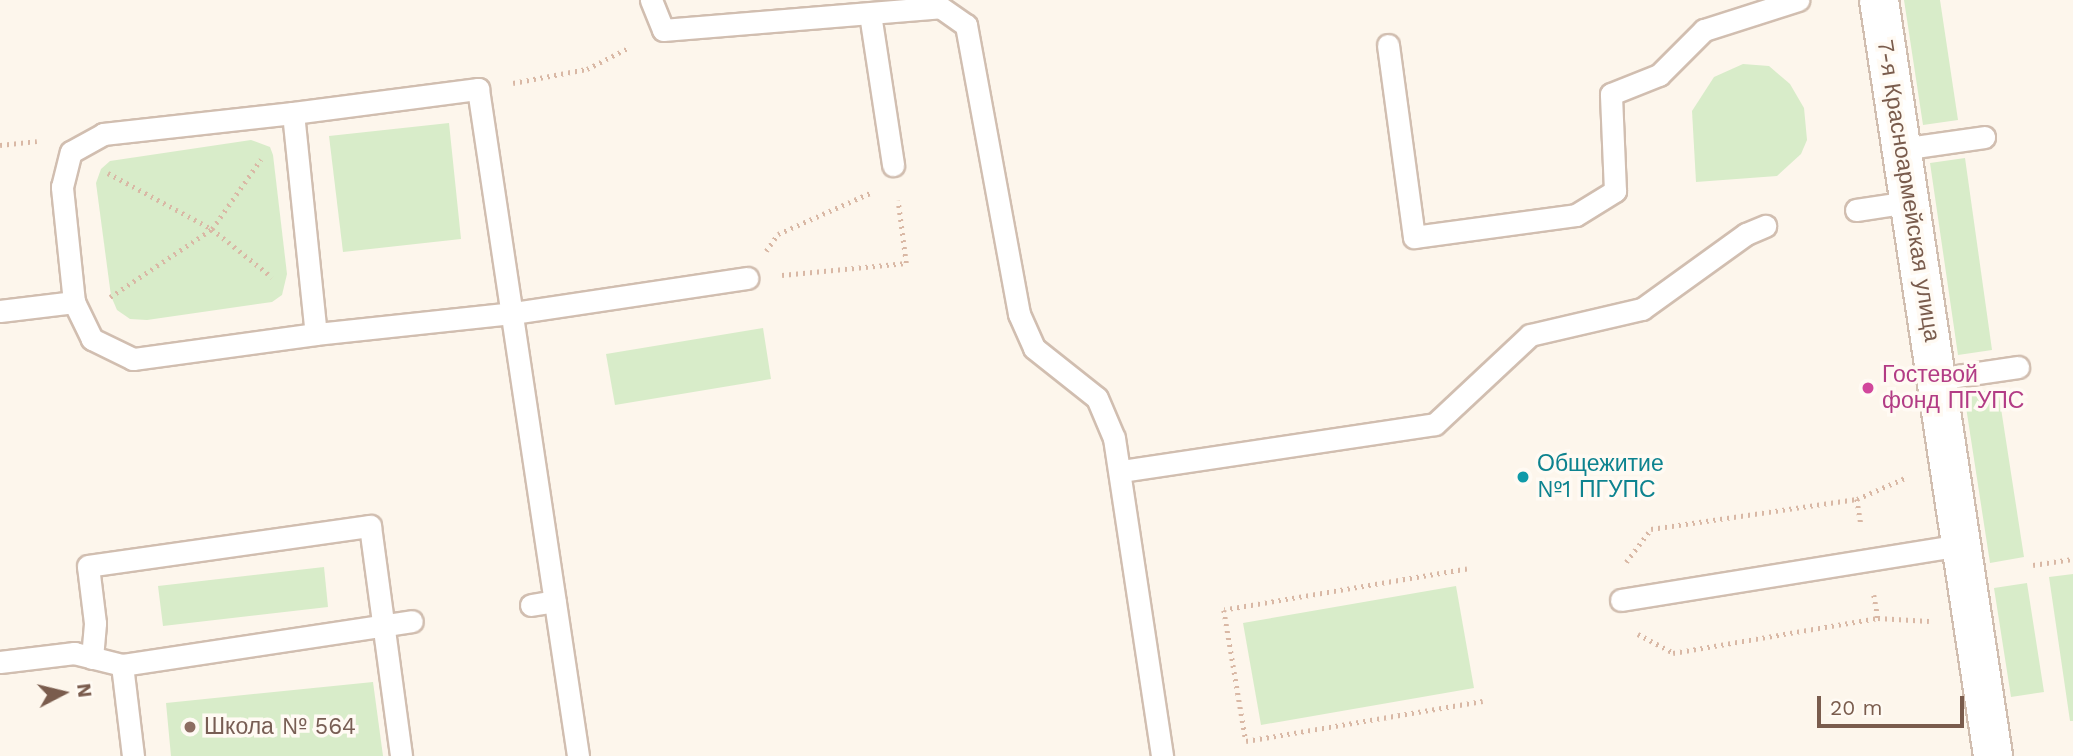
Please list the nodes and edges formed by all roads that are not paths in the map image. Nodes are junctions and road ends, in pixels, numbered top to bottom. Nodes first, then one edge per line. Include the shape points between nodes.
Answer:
1 (651, 0) edge
2 (1798, 0) edge
3 (1879, 0) edge
4 (940, 4) edge
5 (818, 9) edge
6 (870, 13) junction
7 (1388, 45) dead end
8 (293, 113) junction
9 (1984, 136) dead end
10 (1901, 149) junction
11 (893, 165) road end
12 (1909, 202) junction
13 (1856, 210) dead end
14 (1765, 226) dead end
15 (747, 278) road end
16 (74, 302) junction
17 (0, 312) edge
18 (513, 313) junction
19 (316, 334) junction
20 (2018, 367) dead end
21 (1936, 379) junction
22 (1121, 471) junction
23 (1961, 545) junction
24 (1621, 600) dead end
25 (555, 601) junction
26 (531, 605) dead end
27 (412, 621) dead end
28 (383, 625) junction
29 (92, 658) junction
30 (0, 662) edge
31 (122, 664) junction
32 (133, 756) edge
33 (401, 756) edge
34 (578, 756) edge
35 (1162, 756) edge
36 (1993, 756) edge

1 - 5 lane via 663,30
2 - 7 lane via 1704,30 1659,75 1611,94 1615,191 1576,215 1414,237
3 - 10 street, 7-я Красноармейская улица
4 - 6 lane
4 - 22 lane via 966,25 1019,314 1034,348 1097,398 1114,438
5 - 6 lane
6 - 11 lane
8 - 16 lane via 103,134 71,152 62,187
8 - 18 lane via 478,89
8 - 19 lane
9 - 10 lane
10 - 12 street, 7-я Красноармейская улица
12 - 13 lane
12 - 21 street, 7-я Красноармейская улица
14 - 22 lane via 1746,234 1642,309 1530,335 1435,424
15 - 18 lane
16 - 17 lane
16 - 19 lane via 92,339 133,359
18 - 19 lane
18 - 25 lane
20 - 21 lane
21 - 23 street, 7-я Красноармейская улица
22 - 35 lane
23 - 24 lane
23 - 36 street, 7-я Красноармейская улица
25 - 26 lane
25 - 34 lane
27 - 28 lane
28 - 29 lane via 370,526 88,566 95,623
28 - 31 lane
28 - 33 lane
29 - 30 lane via 74,653
29 - 31 lane
31 - 32 lane

